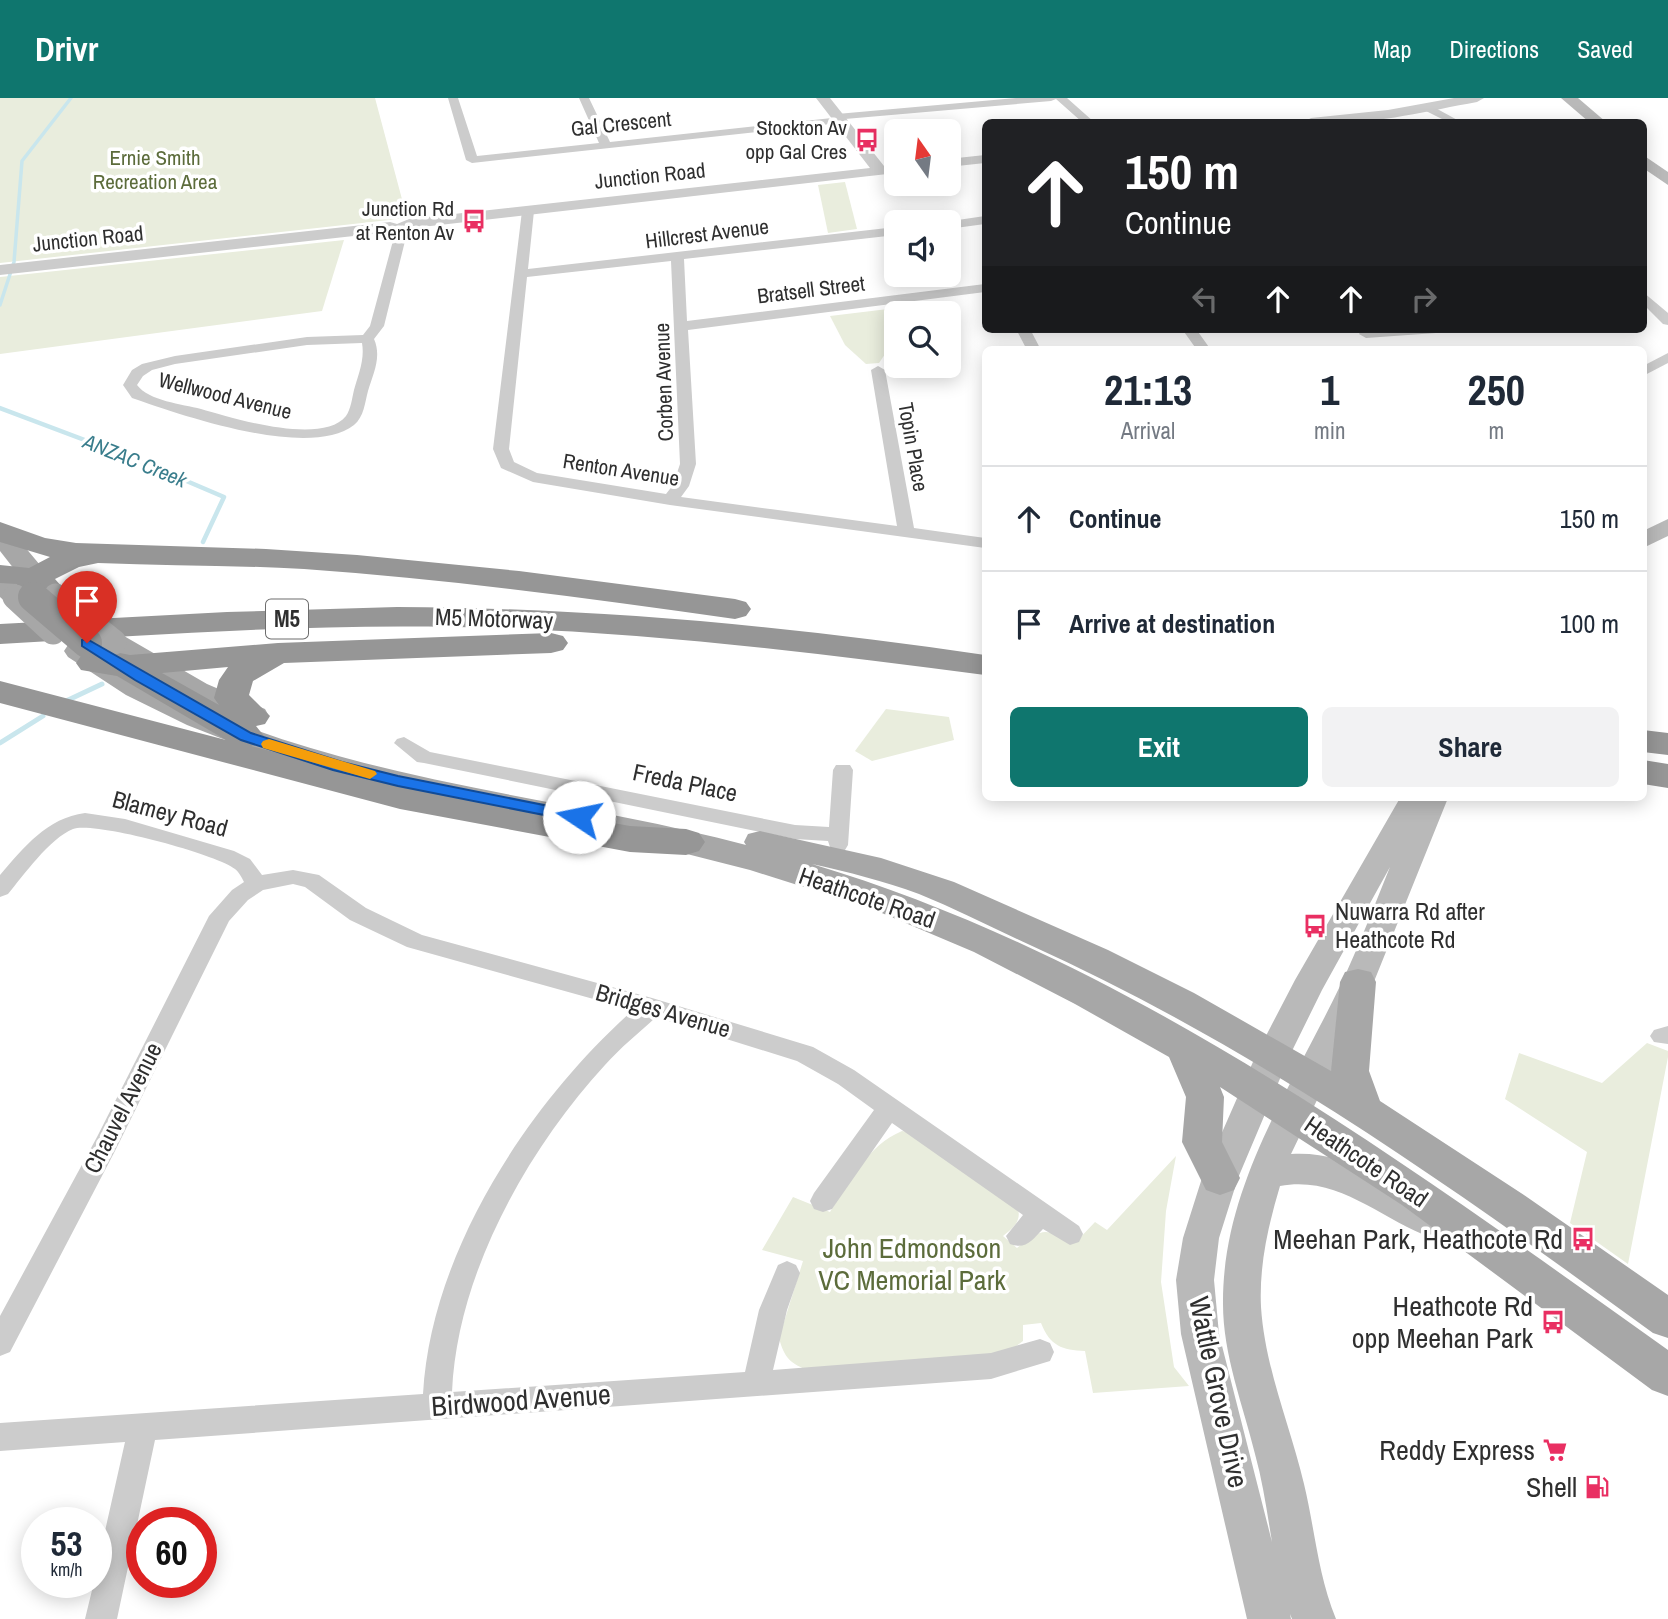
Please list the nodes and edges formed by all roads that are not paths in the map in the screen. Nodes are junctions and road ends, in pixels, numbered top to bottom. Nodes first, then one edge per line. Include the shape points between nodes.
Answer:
1 (453, 98) edge
2 (584, 98) edge
3 (823, 98) edge
4 (1051, 98) edge
5 (1060, 98) edge
6 (1477, 98) edge
7 (1569, 98) edge
8 (971, 102) edge
9 (1426, 107) junction
10 (839, 118) junction
11 (1084, 119) edge
12 (1334, 119) edge
13 (1449, 119) edge
14 (1594, 119) edge
15 (607, 145) junction
16 (982, 159) edge
17 (961, 162) edge
18 (1647, 163) edge
19 (879, 169) junction
20 (884, 169) edge
21 (1668, 180) edge
22 (527, 211) junction
23 (981, 221) edge
24 (961, 223) edge
25 (399, 227) junction
26 (884, 232) edge
27 (677, 258) junction
28 (0, 270) edge
29 (523, 274) junction
30 (982, 288) edge
31 (1647, 300) edge
32 (1668, 321) edge
33 (683, 326) junction
34 (367, 339) junction
35 (1668, 357) edge
36 (878, 370) dead end
37 (1647, 370) edge
38 (670, 500) junction
39 (1668, 526) edge
40 (0, 532) edge
41 (906, 532) junction
42 (1647, 539) edge
43 (982, 543) edge
44 (114, 554) junction
45 (24, 589) edge
46 (893, 631) junction
47 (0, 634) edge
48 (982, 644) edge
49 (278, 653) junction
50 (106, 654) junction
51 (982, 665) edge
52 (982, 674) edge
53 (0, 692) edge
54 (250, 726) junction
55 (1647, 741) edge
56 (404, 743) dead end
57 (1668, 744) edge
58 (843, 770) dead end
59 (1647, 773) edge
60 (1668, 776) edge
61 (1412, 801) edge
62 (1433, 801) edge
63 (686, 842) junction
64 (838, 846) junction
65 (257, 884) junction
66 (0, 889) edge
67 (1358, 982) junction
68 (652, 1007) junction
69 (1183, 1046) junction
70 (1273, 1055) junction
71 (1309, 1076) junction
72 (1258, 1090) junction
73 (890, 1107) junction
74 (1291, 1112) junction
75 (1365, 1112) junction
76 (1268, 1174) junction
77 (1220, 1178) junction
78 (823, 1201) dead end
79 (1041, 1214) junction
80 (1070, 1234) dead end
81 (1019, 1236) dead end
82 (787, 1273) dead end
83 (1560, 1295) junction
84 (1668, 1319) edge
85 (0, 1343) edge
86 (1041, 1352) dead end
87 (1668, 1376) edge
88 (756, 1384) junction
89 (437, 1406) junction
90 (143, 1427) junction
91 (0, 1437) edge
92 (101, 1619) edge
93 (1269, 1619) edge
94 (1314, 1619) edge

1 - 15 street, Gal Crescent via 471,160
2 - 15 street
3 - 10 street
4 - 8 street, Gal Crescent
5 - 11 street
6 - 9 street
7 - 14 main road
8 - 10 street, Gal Crescent
9 - 12 street
9 - 13 street
10 - 15 street, Gal Crescent
10 - 19 street
16 - 17 street
18 - 21 main road
19 - 20 street, Junction Road
19 - 22 street, Junction Road
22 - 25 street, Junction Road
22 - 29 street, Renton Avenue
23 - 24 street
25 - 28 street, Junction Road
25 - 34 street, Wellwood Avenue via 377,326
26 - 27 street, Hillcrest Avenue
27 - 29 street, Hillcrest Avenue
27 - 33 street, Corben Avenue
29 - 38 street, Renton Avenue via 503,458 518,472 533,477
30 - 33 street, Bratsell Street
31 - 32 street
33 - 38 street, Corben Avenue via 688,464 681,486
34 - 34 street, Wellwood Avenue via 372,351 356,411 348,422 323,433 299,436 277,432 155,401 137,395 130,385 137,373 174,359 307,341
35 - 37 street
36 - 41 street, Topin Place
38 - 41 street, Renton Avenue
39 - 42 main road
40 - 44 highway via 47,549
40 - 45 main road
41 - 43 street, Renton Avenue
44 - 45 highway via 69,561
44 - 46 highway via 392,566
45 - 46 highway, M5 Motorway / M5 via 288,600 562,602
45 - 50 highway, bridge
46 - 48 highway, M5 Motorway / M5
47 - 51 highway, M5 Motorway / M5 via 311,617 453,617 704,630
49 - 50 highway
49 - 52 highway via 709,643 869,657
49 - 54 highway via 236,677 231,698
50 - 54 highway
53 - 63 highway via 400,797 630,839
54 - 63 main road, Heathcote Road via 339,766
54 - 64 main road, Heathcote Road via 450,778
55 - 57 highway
56 - 64 street, Freda Place via 424,757 795,832
58 - 64 street
59 - 60 highway
61 - 70 main road, Wattle Grove Drive
62 - 67 main road, Wattle Grove Drive
63 - 69 main road, Heathcote Road via 846,887 929,917 1022,958
64 - 70 main road, Heathcote Road via 1064,943
65 - 66 street, Blamey Road via 243,864 227,856 98,821 69,822
65 - 68 street, Bridges Avenue via 293,877 311,880 358,914 415,941
65 - 85 street, Chauvel Avenue via 220,916
67 - 71 main road, Wattle Grove Drive
67 - 75 main road via 1350,1071
68 - 73 street, Bridges Avenue via 806,1054
68 - 89 street via 562,1098 504,1188 453,1310 441,1355
69 - 72 main road, Heathcote Road
69 - 77 main road via 1205,1097 1202,1142
70 - 71 main road, Heathcote Road
70 - 72 main road, Wattle Grove Drive
71 - 74 main road, Wattle Grove Drive
71 - 75 main road, Heathcote Road
72 - 74 main road, Heathcote Road
72 - 77 main road, Wattle Grove Drive
73 - 78 street
73 - 79 street, Bridges Avenue
74 - 76 main road, Wattle Grove Drive
74 - 83 main road, Heathcote Road
75 - 84 main road, Heathcote Road
76 - 83 main road via 1309,1169 1339,1176 1398,1202
76 - 94 main road, Wattle Grove Drive via 1244,1254 1242,1305 1299,1576
77 - 93 main road, Wattle Grove Drive via 1201,1238 1195,1280 1200,1334
79 - 80 street, Bridges Avenue
79 - 81 street
82 - 88 street via 773,1310
83 - 87 main road, Heathcote Road
86 - 88 street, Birdwood Avenue via 991,1366
88 - 89 street, Birdwood Avenue
89 - 90 street, Birdwood Avenue
90 - 91 street, Birdwood Avenue
90 - 92 street

